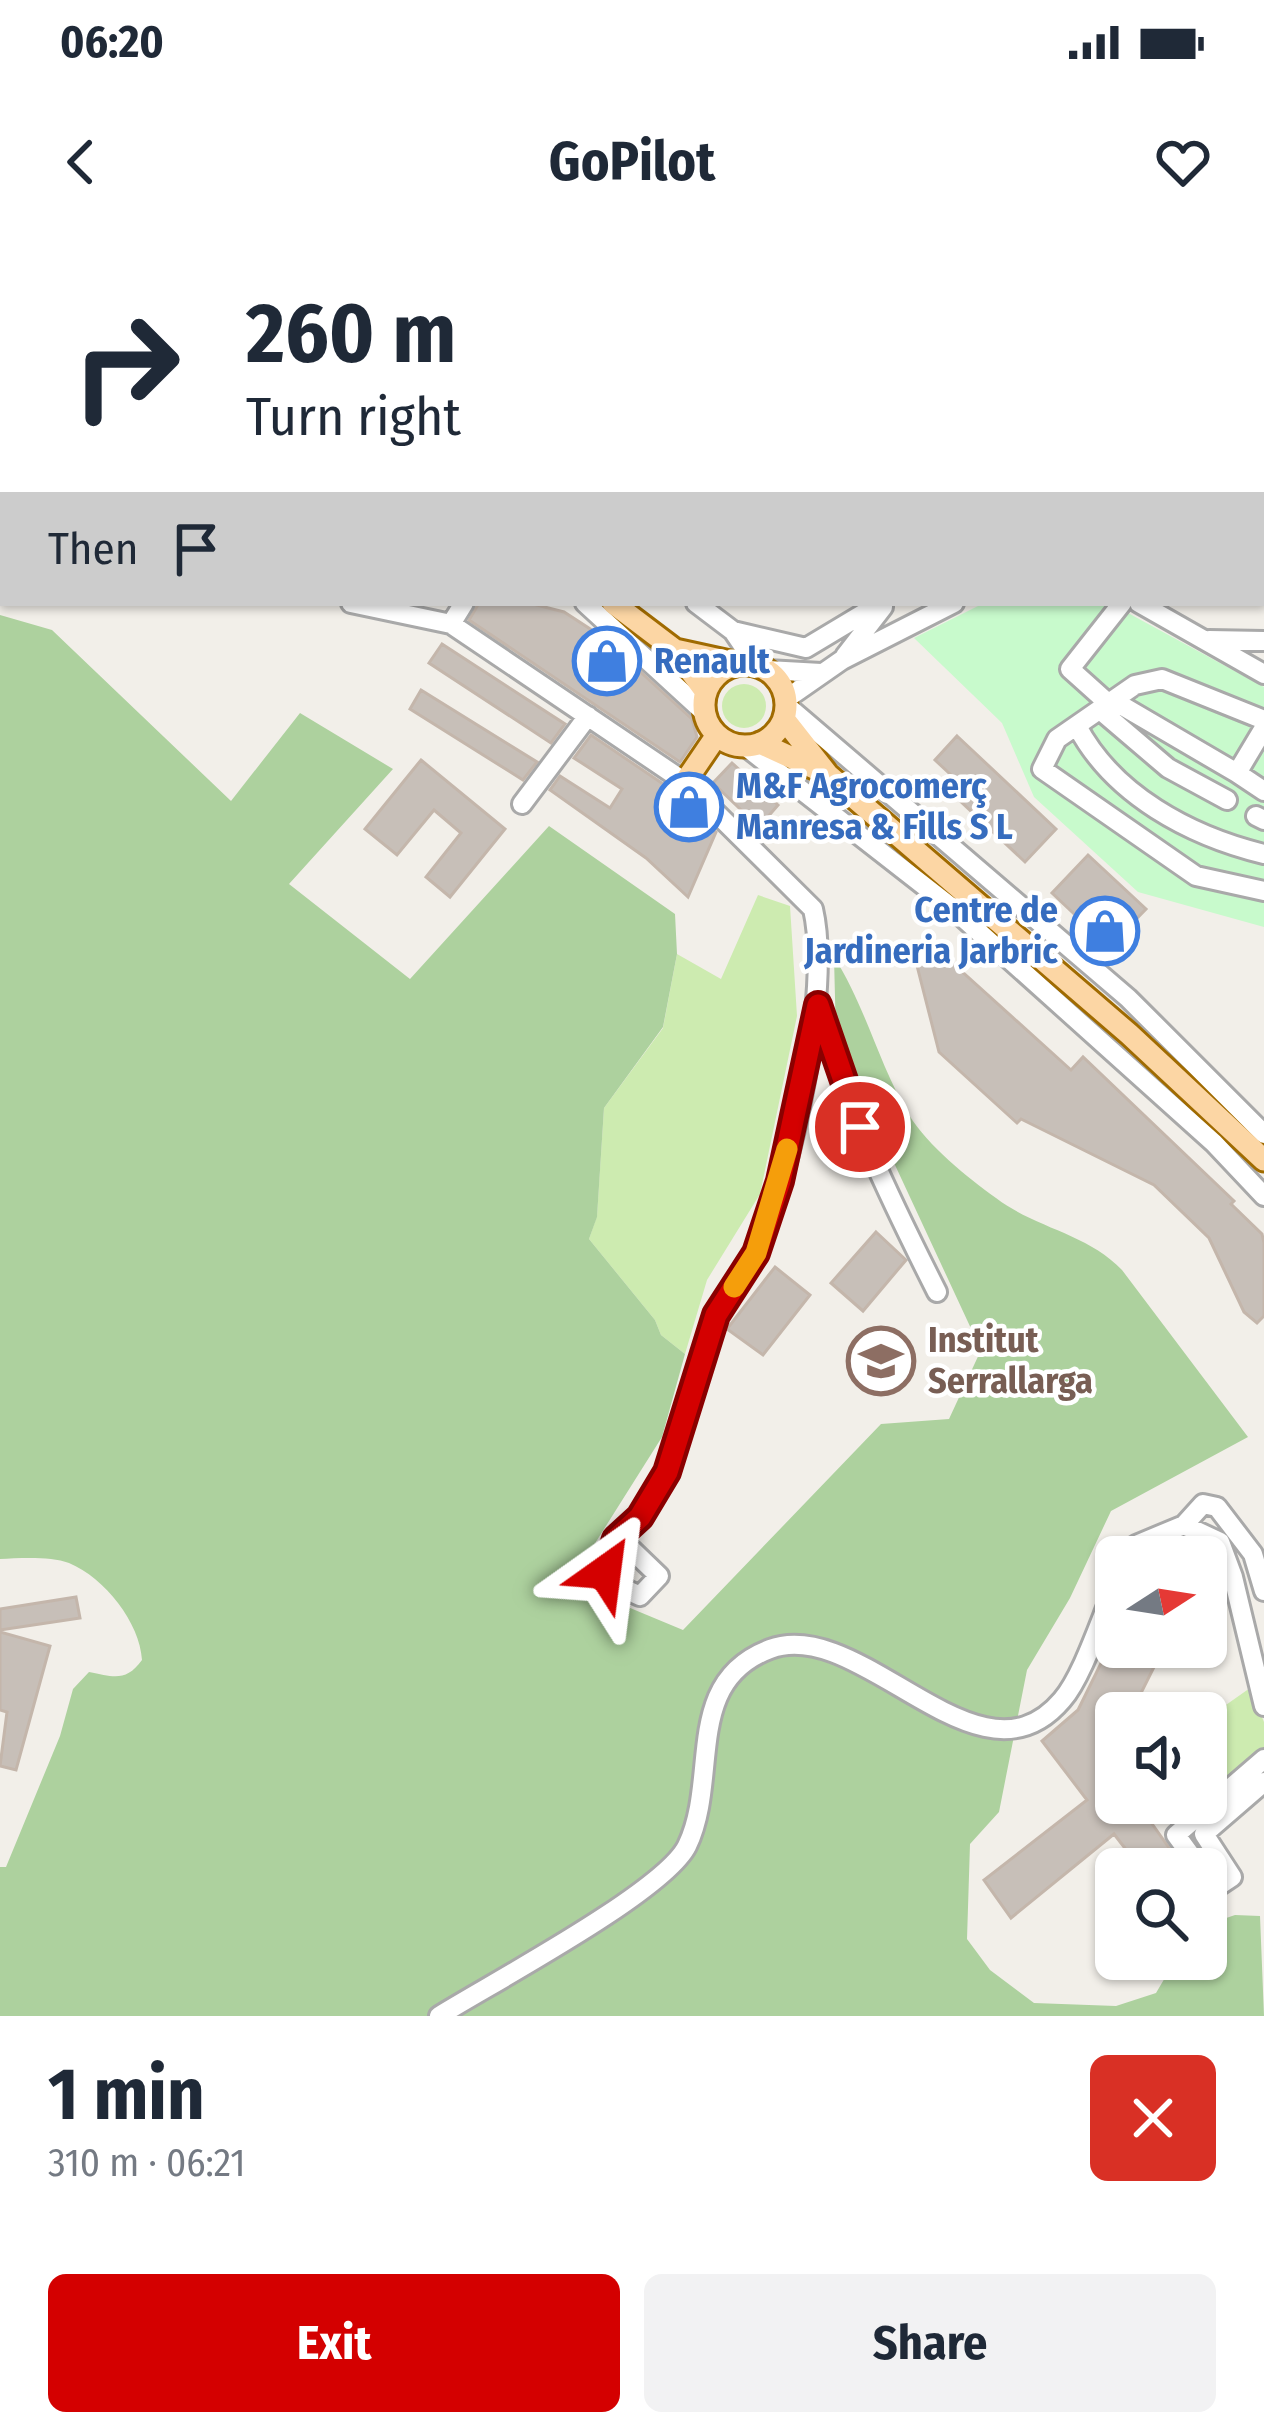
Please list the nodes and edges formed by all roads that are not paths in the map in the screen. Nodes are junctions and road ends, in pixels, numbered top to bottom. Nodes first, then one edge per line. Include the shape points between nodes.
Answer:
1 (365, 606) edge
2 (462, 606) edge
3 (589, 606) edge
4 (617, 606) edge
5 (700, 606) edge
6 (879, 606) edge
7 (882, 606) edge
8 (948, 606) edge
9 (1120, 606) edge
10 (1144, 606) edge
11 (452, 624) junction
12 (733, 631) junction
13 (1206, 640) junction
14 (1264, 641) edge
15 (675, 650) junction
16 (842, 661) junction
17 (754, 666) junction
18 (821, 673) junction
19 (1264, 674) edge
20 (705, 703) junction
21 (1108, 705) junction
22 (785, 707) junction
23 (588, 716) junction
24 (1264, 724) edge
25 (1077, 726) junction
26 (717, 735) junction
27 (753, 745) junction
28 (1237, 773) junction
29 (828, 775) junction
30 (686, 782) junction
31 (1264, 790) edge
32 (1227, 800) dead end
33 (522, 804) dead end
34 (1264, 854) edge
35 (1264, 891) edge
36 (1107, 980) junction
37 (1087, 997) junction
38 (818, 1005) junction
39 (1129, 1034) junction
40 (1106, 1045) junction
41 (1264, 1134) edge
42 (1264, 1160) edge
43 (1264, 1196) edge
44 (937, 1292) dead end
45 (1184, 1526) junction
46 (1159, 1536) edge
47 (612, 1550) dead end
48 (1264, 1591) edge
49 (1095, 1630) edge
50 (1250, 1646) junction
51 (1264, 1670) edge
52 (1264, 1706) edge
53 (1264, 1759) edge
54 (1264, 1782) edge
55 (1186, 1848) edge
56 (1213, 1848) edge
57 (440, 2016) edge

1 - 11 street
2 - 11 street
3 - 20 street
4 - 15 main road
5 - 12 street
6 - 12 street via 806,648
7 - 16 street
8 - 16 street
9 - 21 street via 1070,669
10 - 13 street
11 - 23 street
12 - 17 street
13 - 14 street
13 - 19 street
15 - 17 main road
15 - 20 main road
16 - 18 street
17 - 18 street
17 - 20 main road via 720,672
17 - 22 main road
18 - 22 street
20 - 26 main road
21 - 24 street via 1135,685 1162,679
21 - 25 street
21 - 28 street
21 - 32 street via 1168,768
22 - 27 main road
22 - 29 main road
22 - 36 street
23 - 30 street
23 - 33 street
24 - 28 street
25 - 34 street via 1120,784 1183,826
25 - 35 street via 1057,739 1042,769 1047,775 1196,876
26 - 27 main road
26 - 30 main road
27 - 29 main road
27 - 40 street
28 - 31 street
29 - 37 main road
30 - 38 street via 813,909
36 - 39 street
36 - 41 street
37 - 39 main road
37 - 40 street
38 - 44 street via 832,1060
38 - 47 street via 756,1253 716,1315 667,1472
39 - 42 main road
40 - 43 street
45 - 46 street
45 - 48 street via 1203,1504 1217,1507 1253,1554
45 - 50 street via 1220,1542
49 - 57 street via 1063,1700 1026,1726 991,1732 828,1650 773,1647 729,1675 705,1724 704,1797 685,1851 638,1892
50 - 51 street
50 - 52 street
53 - 55 street via 1176,1835
54 - 56 street via 1204,1834

